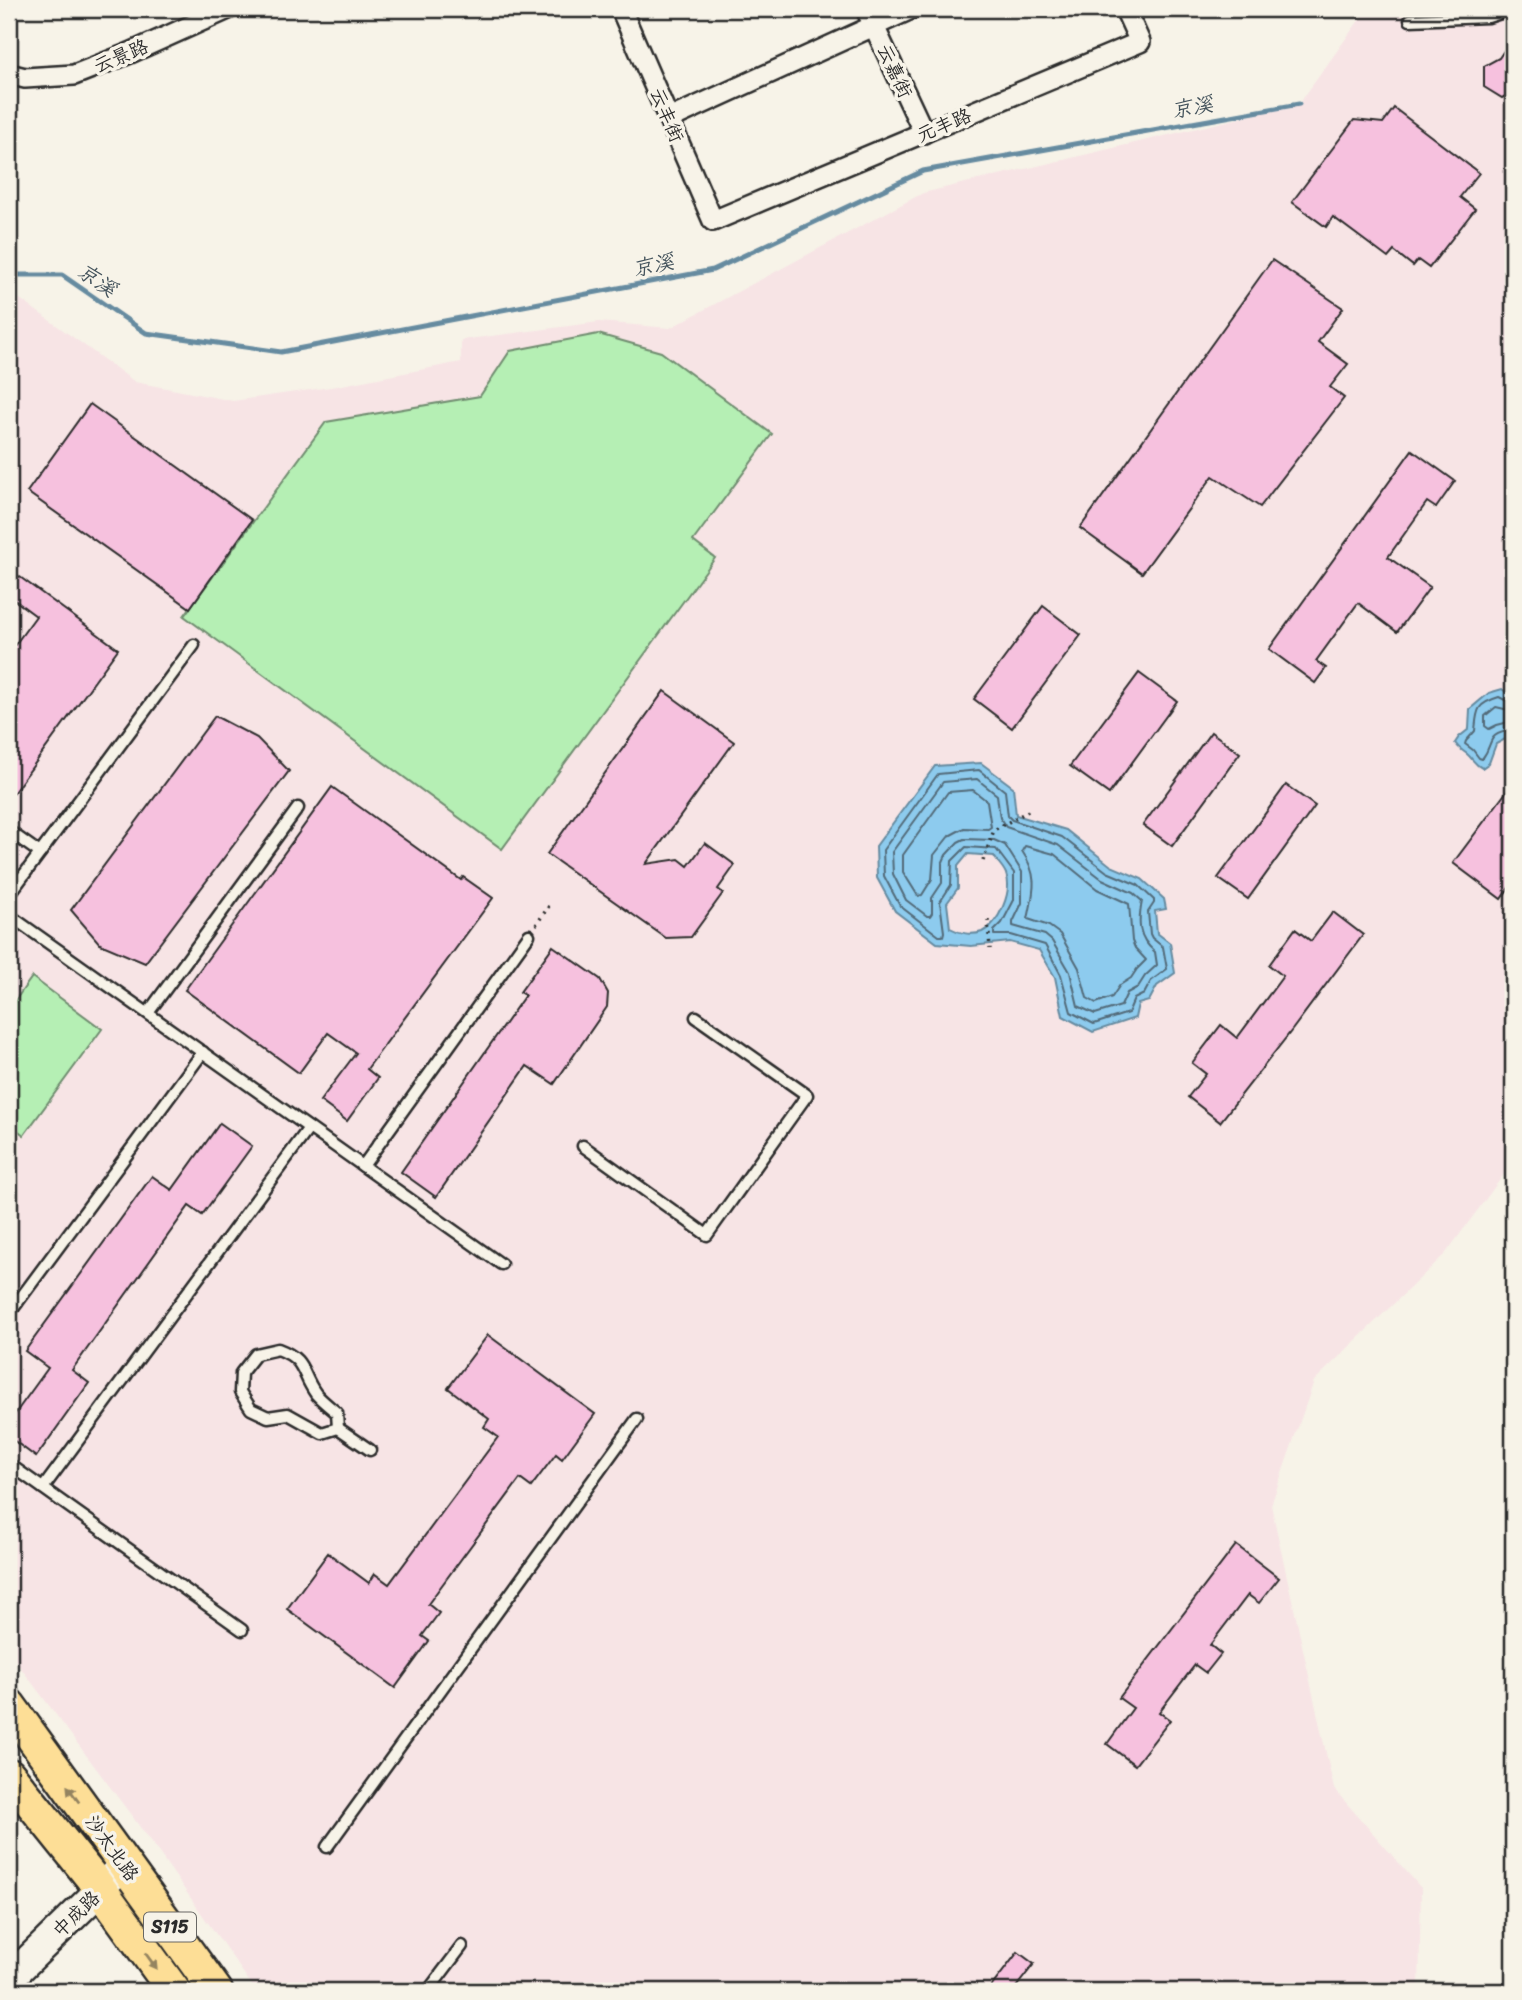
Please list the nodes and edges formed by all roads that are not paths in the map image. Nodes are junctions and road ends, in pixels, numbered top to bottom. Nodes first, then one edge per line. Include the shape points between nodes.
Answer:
1 (621, 9) edge
2 (911, 9) edge
3 (1125, 9) edge
4 (1513, 9) edge
5 (219, 11) edge
6 (870, 17) edge
7 (1410, 20) dead end
8 (9, 74) edge
9 (669, 120) junction
10 (924, 133) junction
11 (713, 221) joint
12 (194, 645) dead end
13 (298, 808) dead end
14 (9, 831) edge
15 (40, 853) junction
16 (9, 895) edge
17 (9, 915) edge
18 (529, 935) road end
19 (148, 1013) junction
20 (696, 1017) dead end
21 (203, 1052) junction
22 (309, 1128) junction
23 (583, 1146) dead end
24 (363, 1166) junction
25 (501, 1264) dead end
26 (13, 1300) edge
27 (9, 1314) edge
28 (637, 1419) dead end
29 (338, 1428) junction
30 (370, 1450) dead end
31 (9, 1464) edge
32 (43, 1488) junction
33 (242, 1630) dead end
34 (9, 1705) edge
35 (51, 1764) junction
36 (16, 1785) edge
37 (327, 1847) dead end
38 (124, 1863) junction
39 (96, 1884) junction
40 (462, 1946) dead end
41 (9, 1959) edge
42 (9, 1979) edge
43 (174, 1991) edge
44 (216, 1991) edge
45 (428, 1991) edge

1 - 9 street, 云丰街
2 - 6 street
3 - 10 street, 元丰路 via 1140,42
4 - 7 lane via 1488,17
5 - 8 street, 云景路 via 74,75 25,78
6 - 9 street
6 - 10 street, 云嘉街
9 - 11 street, 云丰街
10 - 11 street, 元丰路
12 - 15 lane
13 - 19 lane
14 - 15 lane
15 - 16 lane
17 - 19 lane
18 - 24 lane
19 - 21 lane
20 - 23 lane via 807,1095 707,1234
21 - 22 lane
21 - 26 lane
22 - 24 lane
22 - 32 lane
24 - 25 lane
26 - 27 lane
28 - 37 lane
29 - 29 lane via 337,1413 318,1395 291,1354 278,1349 256,1354 241,1373 240,1392 251,1409 268,1417 288,1414 322,1433
29 - 30 lane
31 - 32 lane
32 - 33 lane
34 - 35 main road, 沙太北路 / S115
35 - 36 main road
38 -> 35 main road, 沙太北路 / S115
36 - 39 main road, 沙太北路 / S115
38 - 39 street, 中成路
38 - 44 main road, 沙太北路 / S115
39 - 41 street, 中成路
39 - 42 street, 中成路
39 -> 43 main road, 沙太北路 / S115
40 - 45 lane

